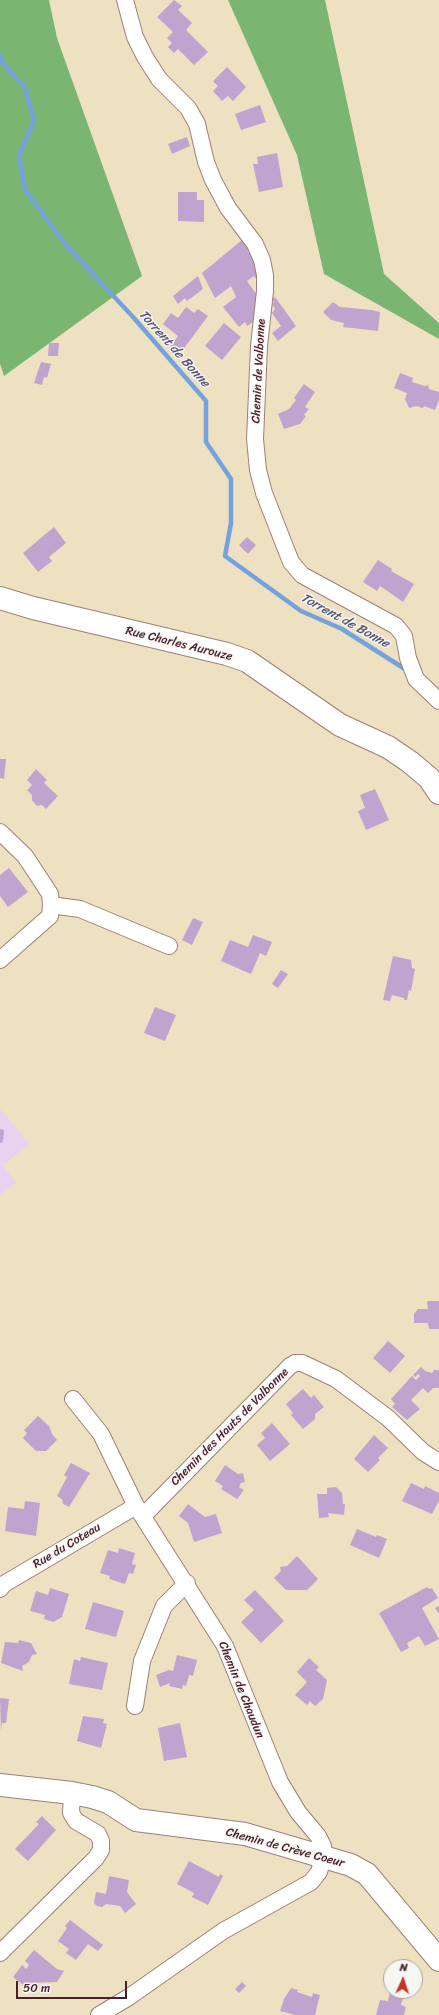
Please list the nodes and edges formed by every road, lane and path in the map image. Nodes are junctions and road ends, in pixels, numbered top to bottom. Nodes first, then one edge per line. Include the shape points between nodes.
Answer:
1 (125, 0) edge
2 (0, 598) edge
3 (439, 701) edge
4 (439, 793) edge
5 (0, 832) edge
6 (51, 905) junction
7 (169, 946) dead end
8 (0, 960) edge
9 (73, 1399) dead end
10 (439, 1462) edge
11 (140, 1511) junction
12 (187, 1583) junction
13 (0, 1589) edge
14 (135, 1706) dead end
15 (0, 1785) edge
16 (72, 1793) junction
17 (323, 1857) junction
18 (0, 1953) edge
19 (439, 1960) edge
20 (99, 2015) edge

1 - 3 street, Chemin de Valbonne via 144,58 159,79 188,108 197,124 213,180 228,208 255,244 262,260 265,291 259,346 255,438 258,470 264,493 286,551 302,575 396,626 404,636 408,658 416,679
2 - 4 street, Rue Charles Aurouze via 247,661 340,725 388,747 410,762 429,778
5 - 6 street via 25,856 50,894
6 - 7 street via 80,909
6 - 8 street via 50,916
9 - 11 street, Chemin de Chaudun via 101,1434
10 - 11 street, Chemin des Hauts de Valbonne via 423,1452 388,1418 336,1379 302,1363 295,1363
11 - 12 street, Chemin de Chaudun
11 - 13 street, Rue du Coteau via 4,1584
12 - 14 street via 164,1606 142,1661
12 - 17 street, Chemin de Chaudun via 225,1646 280,1782 298,1812 318,1836 323,1846
15 - 16 street, Chemin de Crève Coeur
16 - 17 street, Chemin de Crève Coeur via 108,1802 136,1820 245,1834
16 - 18 street via 71,1813 76,1821 98,1834 101,1850 96,1858
17 - 19 street, Chemin de Crève Coeur via 351,1865 367,1874
17 - 20 street via 319,1872 311,1882 223,1931

